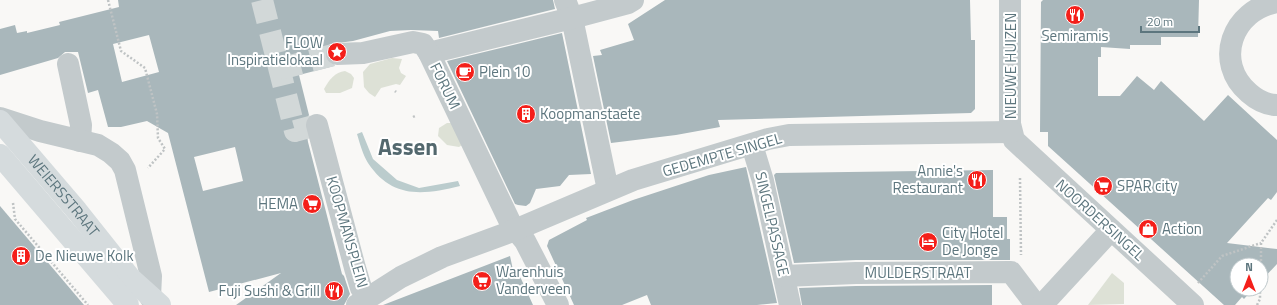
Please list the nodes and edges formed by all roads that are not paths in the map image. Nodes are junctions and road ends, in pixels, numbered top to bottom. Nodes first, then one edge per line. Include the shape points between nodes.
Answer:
1 (633, 0) edge
2 (1010, 0) edge
3 (1277, 2) edge
4 (568, 9) edge
5 (429, 53) junction
6 (337, 54) tunnel mouth
7 (68, 64) dead end
8 (1277, 105) edge
9 (0, 118) edge
10 (0, 121) edge
11 (317, 125) dead end
12 (1011, 132) junction
13 (80, 141) junction
14 (752, 144) junction
15 (0, 155) edge
16 (608, 190) junction
17 (516, 230) junction
18 (1110, 230) junction
19 (784, 276) junction
20 (1193, 297) edge
21 (155, 301) edge
22 (362, 301) edge
23 (128, 305) edge
24 (558, 305) edge
25 (790, 305) edge
26 (1036, 305) edge
27 (1042, 305) edge

1 - 4 street, FORUM via 628,3
2 - 12 street, NIEUWE HUIZEN
3 - 8 street via 1265,4 1250,12 1239,24 1232,40 1230,57 1234,73 1243,88 1256,99
4 - 5 street, FORUM
4 - 16 street
5 - 6 street via 423,44 413,42 363,53
5 - 17 street, FORUM
7 - 13 street via 81,125
9 - 13 street
10 - 21 main road, WEIERSSTRAAT via 131,279
11 - 22 street, KOOPMANSPLEIN via 362,288
12 - 14 street, GEDEMPTE SINGEL via 789,136
12 - 18 street, NOORDERSINGEL via 1020,148
13 - 21 street via 98,145 120,161 125,170
14 - 16 street, GEDEMPTE SINGEL
14 - 19 street, SINGELPASSAGE
15 - 23 main road, WEIERSSTRAAT
16 - 17 street, GEDEMPTE SINGEL
17 - 22 street, KOOPMANSPLEIN via 442,257
17 - 24 street, FORUM via 525,240
18 - 20 street, NOORDERSINGEL
18 - 27 street
19 - 25 street, SINGELPASSAGE
19 - 26 street, MULDERSTRAAT via 1011,272

